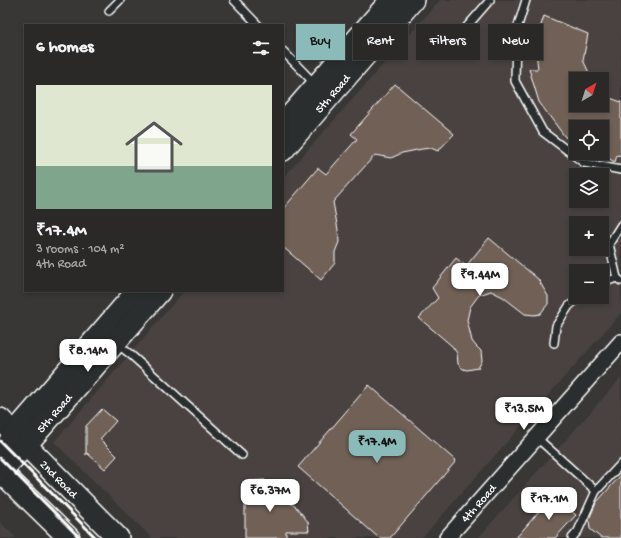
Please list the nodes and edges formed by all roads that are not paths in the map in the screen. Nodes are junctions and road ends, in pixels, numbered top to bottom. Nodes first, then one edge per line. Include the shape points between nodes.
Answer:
1 (120, 0) edge
2 (234, 0) edge
3 (391, 0) edge
4 (414, 0) edge
5 (490, 0) edge
6 (526, 0) edge
7 (109, 11) dead end
8 (257, 24) edge
9 (469, 24) edge
10 (284, 52) edge
11 (343, 67) junction
12 (316, 86) junction
13 (284, 123) edge
14 (284, 148) edge
15 (621, 170) edge
16 (621, 225) edge
17 (619, 279) edge
18 (609, 281) edge
19 (136, 292) edge
20 (159, 292) edge
21 (571, 304) edge
22 (115, 342) junction
23 (621, 342) edge
24 (554, 343) dead end
25 (13, 432) edge
26 (536, 437) junction
27 (242, 455) dead end
28 (0, 461) edge
29 (621, 464) edge
30 (0, 471) edge
31 (596, 491) junction
32 (70, 538) edge
33 (118, 538) edge
34 (447, 538) edge
35 (572, 538) edge

1 - 7 lane
2 - 8 lane
3 - 11 street, 5th Road
4 - 11 street, 5th Road
5 - 9 lane
6 - 15 lane via 516,32 515,81 543,132 584,163
10 - 12 lane
11 - 12 street, 5th Road
11 - 14 street, 5th Road
12 - 13 street, 5th Road
16 - 17 lane via 609,244
17 - 18 lane
19 - 25 street, 5th Road
20 - 22 street, 5th Road
21 - 24 lane via 556,326
22 - 25 street, 5th Road
22 - 27 lane
23 - 26 street, 4th Road
25 - 28 street
25 - 30 street
25 - 33 street, 2nd Road
26 - 31 lane
26 - 34 street, 4th Road
29 - 31 lane
30 - 32 street
31 - 35 lane via 578,531

